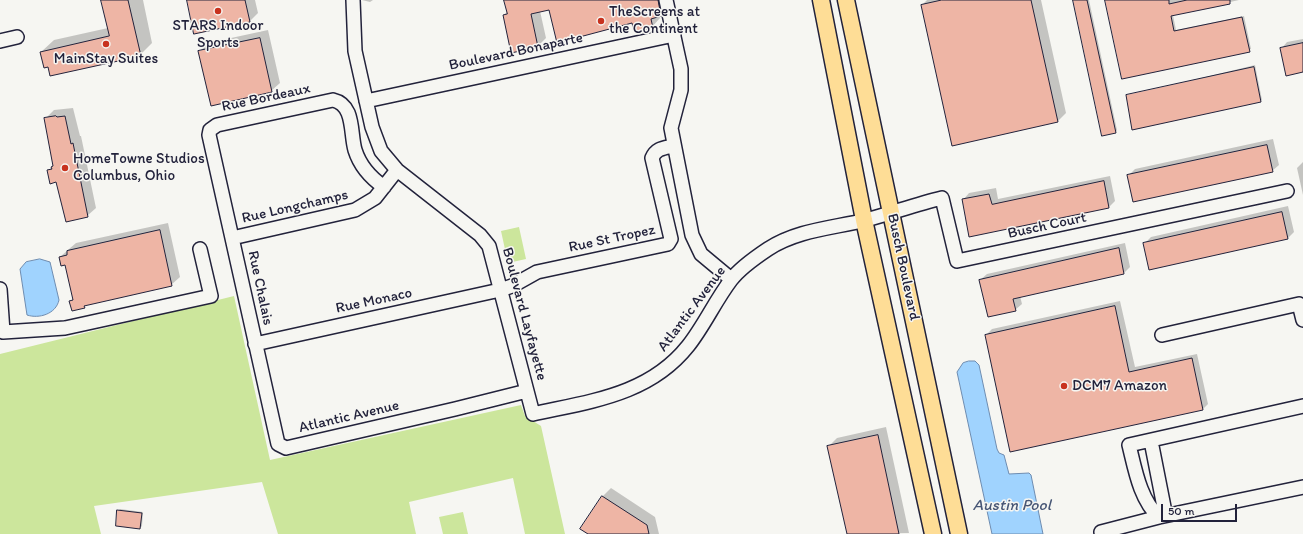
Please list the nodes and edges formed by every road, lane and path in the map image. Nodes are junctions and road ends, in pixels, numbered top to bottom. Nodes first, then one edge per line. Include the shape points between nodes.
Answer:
1 (353, 0) edge
2 (666, 0) edge
3 (821, 0) edge
4 (846, 0) edge
5 (674, 35) junction
6 (17, 37) dead end
7 (0, 41) edge
8 (366, 101) junction
9 (674, 146) junction
10 (397, 170) junction
11 (384, 187) junction
12 (1287, 192) dead end
13 (892, 213) junction
14 (864, 220) junction
15 (232, 238) junction
16 (200, 249) dead end
17 (731, 279) junction
18 (0, 289) edge
19 (500, 290) junction
20 (1303, 320) edge
21 (1162, 335) dead end
22 (255, 344) junction
23 (528, 391) junction
24 (1303, 406) edge
25 (544, 412) joint
26 (1151, 441) junction
27 (1303, 487) edge
28 (1159, 517) junction
29 (932, 534) edge
30 (958, 534) edge
31 (1102, 534) edge

1 - 8 street, Boulevard Layfayette via 355,51
2 - 5 street
3 - 14 main road, Busch Boulevard
4 - 13 main road, Busch Boulevard
5 - 8 street, Boulevard Bonaparte
5 - 9 street via 681,70 681,90 671,128
6 - 7 street
8 - 10 street, Boulevard Layfayette via 380,151
9 - 17 street via 692,235 701,254
9 - 19 street, Rue St Tropez via 659,150 652,158 671,239 668,244 537,272
10 - 11 street, Rue Longchamps
10 - 19 street, Boulevard Layfayette via 480,235 489,246
11 - 15 street, Rue Longchamps via 375,198 355,210
11 - 15 street, Rue Bordeaux via 363,168 355,151 348,112 340,101 333,100 217,125 213,127 210,135
12 - 13 street, Busch Court via 957,262 942,198
13 - 14 street, Busch Court
13 - 30 main road, Busch Boulevard
14 - 17 street, Atlantic Avenue via 787,239 768,249
14 - 29 main road, Busch Boulevard
15 - 22 street, Rue Chalais
16 - 18 street via 211,296 65,328 3,332
17 - 25 street, Atlantic Avenue via 689,345 676,361 659,374 627,391
19 - 22 street, Rue Monaco
19 - 23 street, Boulevard Layfayette
20 - 21 street via 1299,304
22 - 23 street, Atlantic Avenue via 276,440 286,448
23 - 25 street, Boulevard Layfayette via 533,414
24 - 26 street
26 - 28 street via 1164,506
26 - 28 street via 1129,445 1139,484 1152,510
27 - 28 street
28 - 31 street via 1101,532

